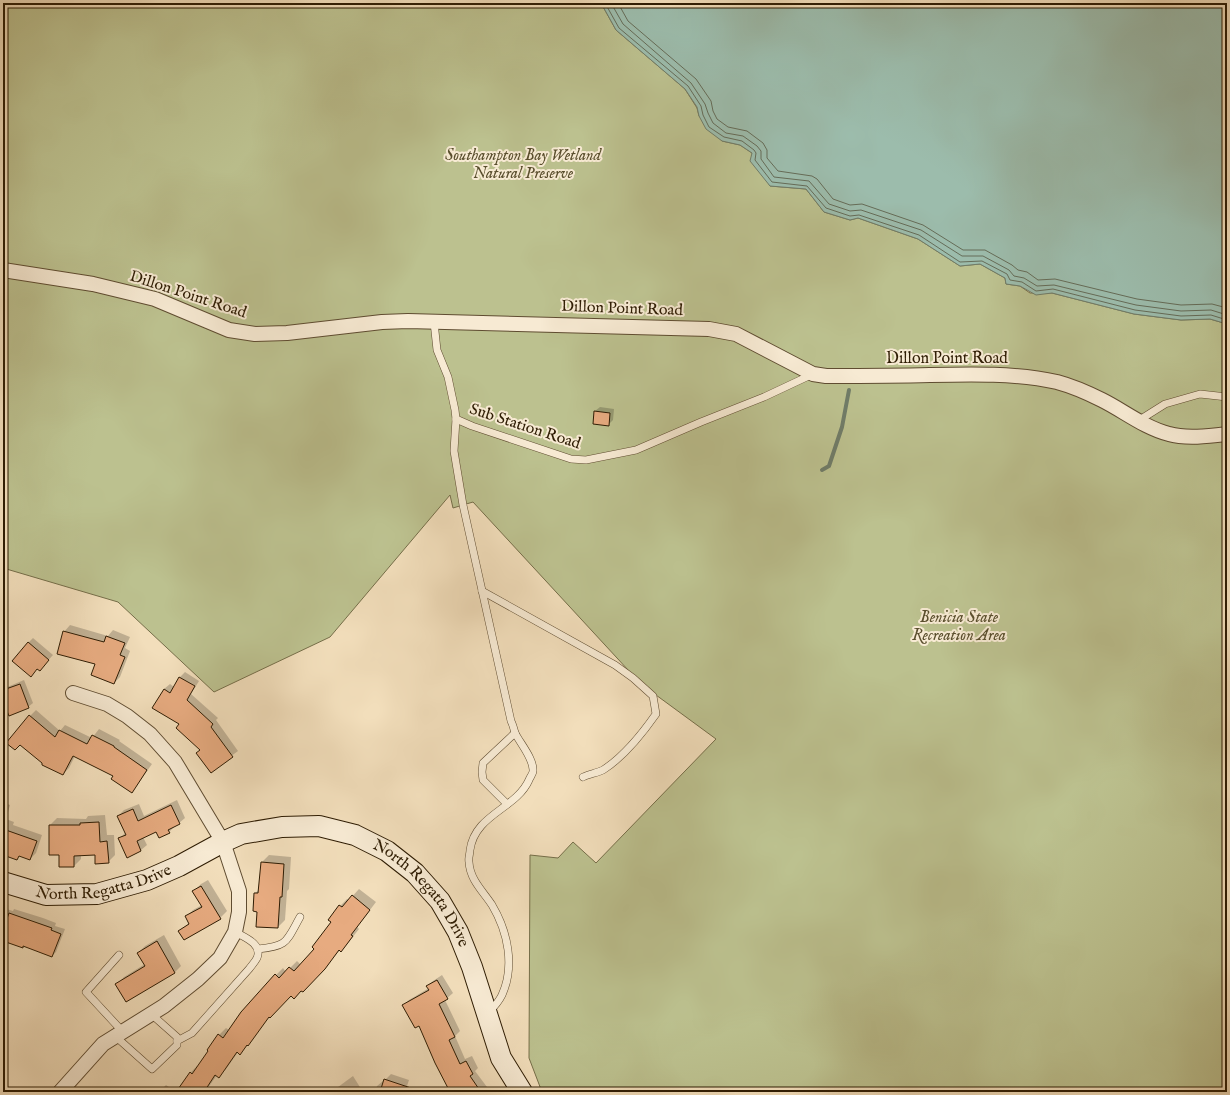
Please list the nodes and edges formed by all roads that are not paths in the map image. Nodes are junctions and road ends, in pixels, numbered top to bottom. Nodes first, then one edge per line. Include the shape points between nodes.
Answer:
1 (3, 270) edge
2 (434, 322) junction
3 (813, 374) junction
4 (1227, 397) edge
5 (456, 418) junction
6 (1138, 421) junction
7 (1227, 434) edge
8 (482, 591) junction
9 (73, 693) dead end
10 (515, 732) junction
11 (583, 777) dead end
12 (507, 804) junction
13 (223, 842) junction
14 (3, 882) edge
15 (300, 917) dead end
16 (235, 932) junction
17 (258, 949) junction
18 (119, 955) dead end
19 (152, 1014) junction
20 (487, 1016) junction
21 (119, 1034) junction
22 (177, 1041) junction
23 (60, 1092) edge
24 (522, 1092) edge

1 - 2 street, Dillon Point Road via 93,284 155,299 229,330 254,334 408,320
2 - 3 street, Dillon Point Road via 709,329 736,334
2 - 5 lane, Sub Station Road via 437,350 448,377
3 - 5 lane, Sub Station Road via 636,450 586,460 571,459 472,426
3 - 6 street, Dillon Point Road via 841,376 972,373 1030,378 1057,383 1088,394
4 - 6 lane via 1200,394 1165,404
5 - 8 lane via 454,451
6 - 7 street, Dillon Point Road via 1179,436
8 - 10 lane
8 - 11 lane via 615,665 653,696 656,714 623,755 602,770
9 - 13 street via 107,704 128,716 150,734 175,762
10 - 12 lane via 528,753 533,771 527,784
10 - 12 lane via 483,763 482,772 483,780
12 - 20 lane via 480,826 471,844 469,862 473,879 501,923 510,957 507,980 501,996
13 - 14 street, North Regatta Drive via 147,880 97,894 46,894
13 - 16 street via 239,891 239,912
13 - 20 street, North Regatta Drive via 241,834 282,827 319,826 355,835 387,852 415,873 440,901 458,932
15 - 17 lane via 285,943
16 - 17 lane via 254,943
16 - 19 street via 220,958 198,979
17 - 22 lane via 258,957 244,974 192,1033
18 - 21 lane via 86,992
19 - 21 street
19 - 22 lane via 177,1037
20 - 24 street, North Regatta Drive via 501,1058
21 - 22 lane via 152,1069 177,1045
21 - 23 street via 103,1044

